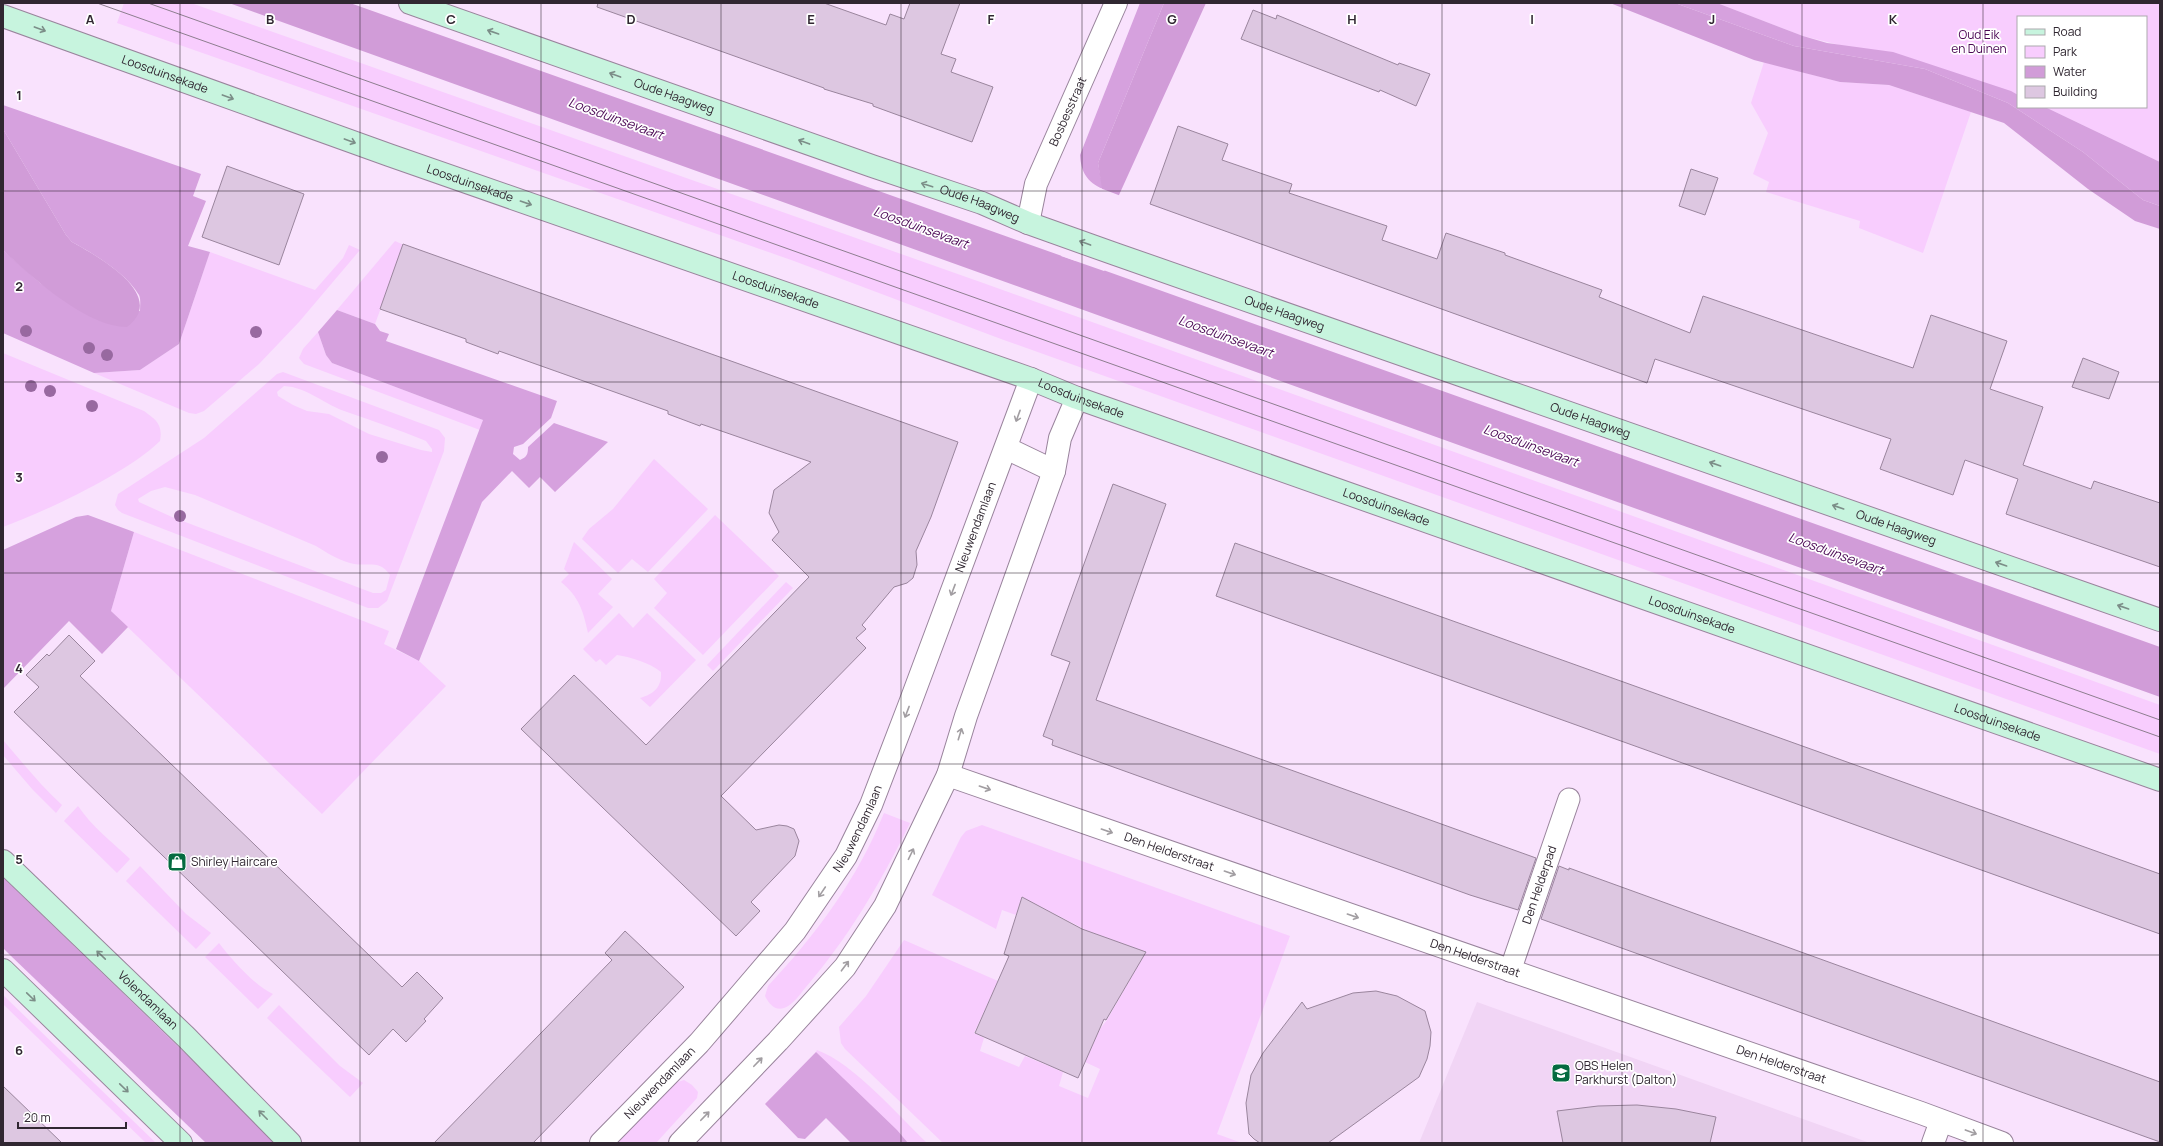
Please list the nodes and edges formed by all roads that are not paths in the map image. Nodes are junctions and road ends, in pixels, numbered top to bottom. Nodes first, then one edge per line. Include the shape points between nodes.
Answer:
1 (410, 3) edge
2 (1116, 3) edge
3 (3, 16) edge
4 (1028, 223) junction
5 (1031, 379) junction
6 (1077, 398) junction
7 (1006, 448) junction
8 (1054, 472) junction
9 (2160, 620) edge
10 (948, 775) junction
11 (2160, 780) edge
12 (1569, 799) dead end
13 (3, 861) edge
14 (3, 970) edge
15 (1510, 971) junction
16 (1941, 1121) junction
17 (181, 1143) edge
18 (290, 1143) edge
19 (601, 1143) edge
20 (680, 1143) edge
21 (1933, 1143) edge
22 (2002, 1143) edge

4 -> 1 main road, Oude Haagweg via 982,203
2 - 4 street, Bosbesstraat via 1036,184
3 -> 5 main road, Loosduinsekade via 381,152
9 -> 4 main road, Oude Haagweg
5 - 6 main road, Loosduinsekade
5 -> 7 street, Nieuwendamlaan
6 - 8 street via 1060,438
6 - 11 main road, Loosduinsekade
7 - 8 street
7 -> 19 street, Nieuwendamlaan via 871,805 846,856 795,931 699,1043
10 -> 8 street via 966,716
10 -> 15 street, Den Helderstraat
20 -> 10 street via 845,967 885,906
12 - 15 lane, Den Helderpad
18 -> 13 main road, Volendamlaan via 186,1037
14 -> 17 main road
15 - 16 street, Den Helderstraat
16 - 21 street
16 -> 22 street, Den Helderstraat

